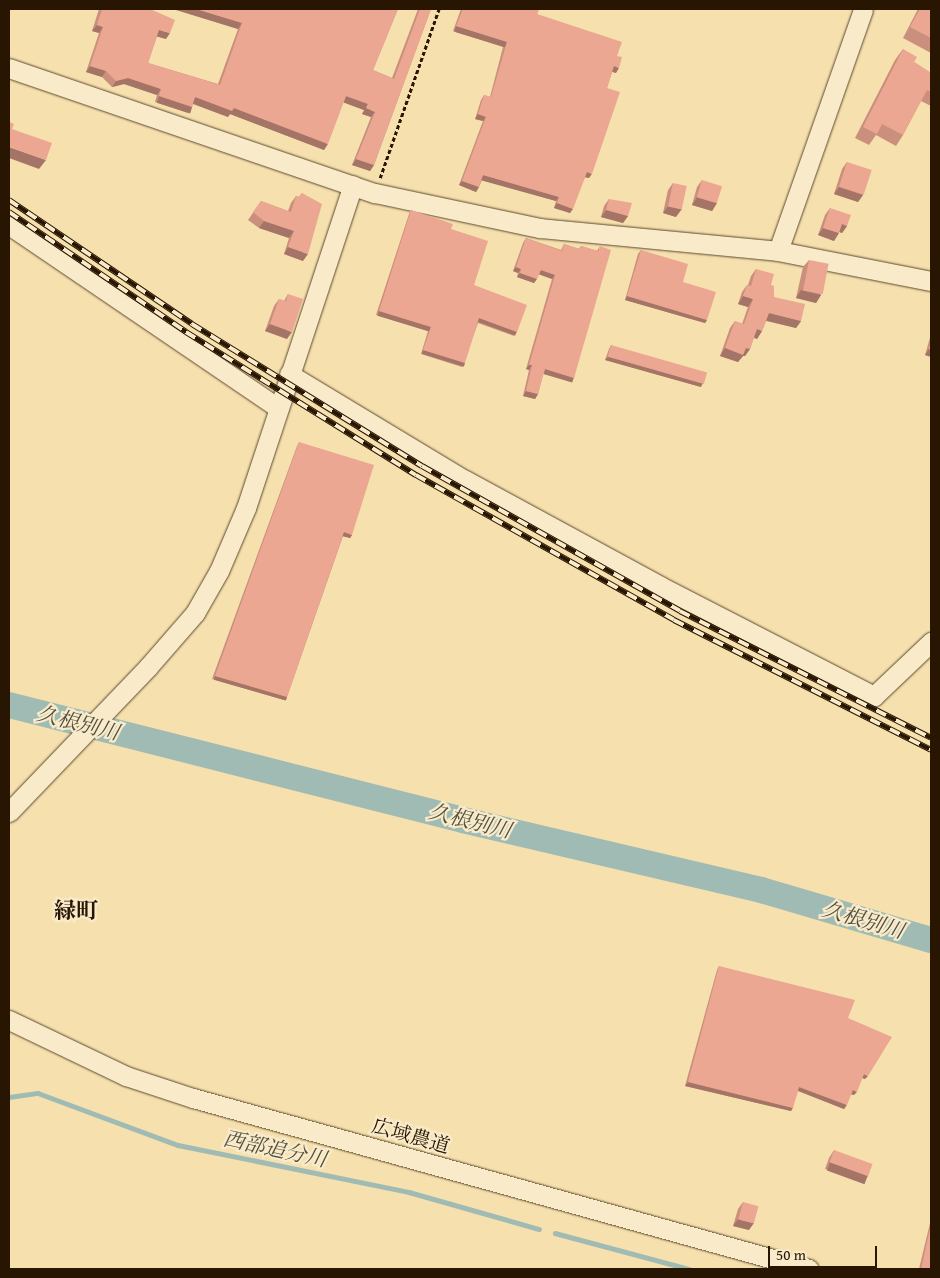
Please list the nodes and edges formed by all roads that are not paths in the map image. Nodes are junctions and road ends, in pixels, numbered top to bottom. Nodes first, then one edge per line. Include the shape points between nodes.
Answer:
1 (863, 9) edge
2 (9, 68) edge
3 (353, 185) junction
4 (9, 225) edge
5 (778, 251) junction
6 (931, 281) edge
7 (289, 374) junction
8 (278, 408) junction
9 (931, 642) edge
10 (9, 812) edge
11 (9, 1020) edge
12 (809, 1269) edge

1 - 5 street
2 - 3 street
3 - 5 street via 375,193 540,228
3 - 7 street
4 - 8 street
5 - 6 street
7 - 8 street
7 - 9 street via 465,480 660,586 874,696
8 - 10 street via 246,508 219,571 195,614
11 - 12 street, 広域農道 via 126,1076 193,1098

